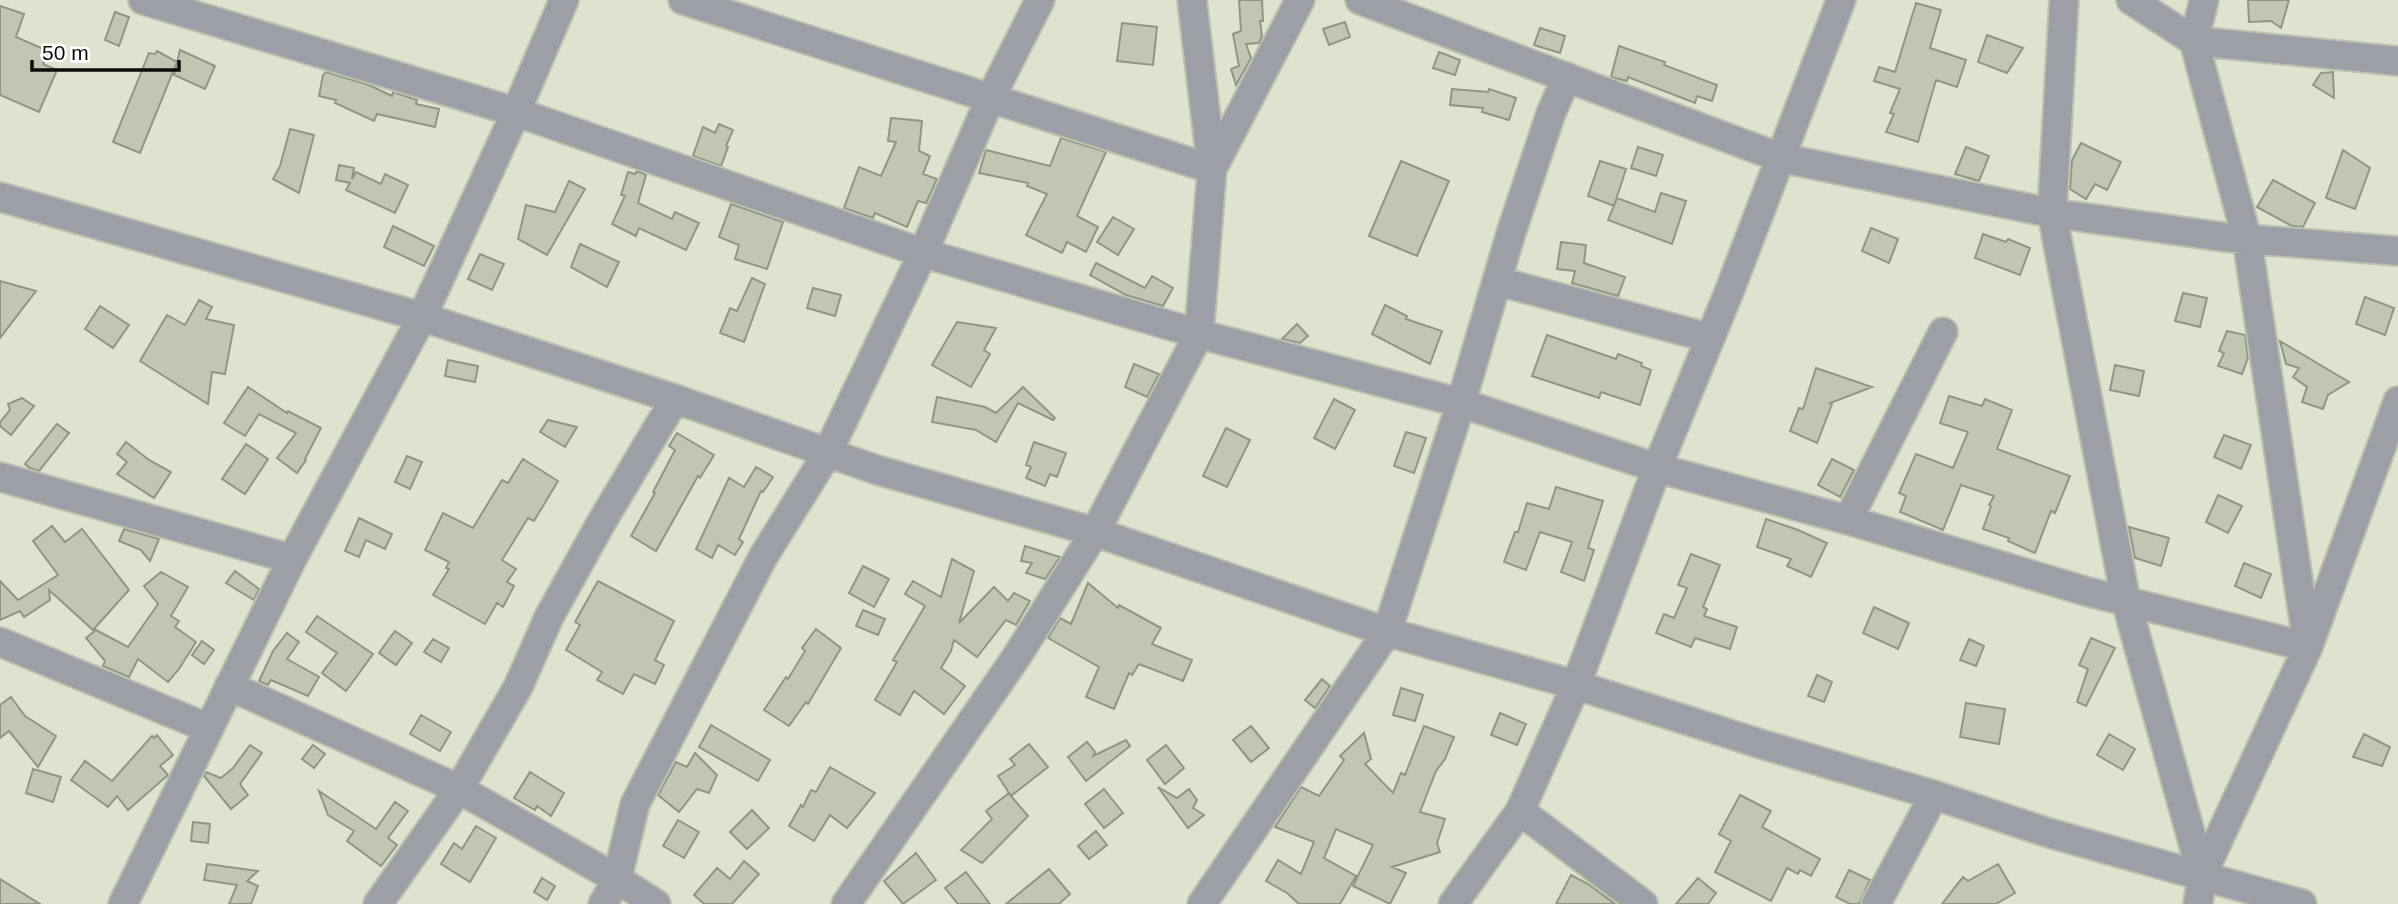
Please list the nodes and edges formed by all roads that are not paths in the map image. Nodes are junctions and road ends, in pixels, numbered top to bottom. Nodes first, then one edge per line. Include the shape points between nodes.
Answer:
1 (144, 0) edge
2 (564, 0) edge
3 (682, 0) edge
4 (1040, 0) edge
5 (1192, 0) edge
6 (1300, 0) edge
7 (1360, 0) edge
8 (1841, 0) edge
9 (2064, 0) edge
10 (2131, 0) edge
11 (2204, 0) edge
12 (2194, 41) junction
13 (2398, 61) edge
14 (1567, 77) junction
15 (990, 99) junction
16 (516, 112) junction
17 (1781, 158) junction
18 (1212, 169) junction
19 (0, 197) edge
20 (2052, 213) junction
21 (2247, 239) junction
22 (2398, 251) edge
23 (923, 253) junction
24 (1497, 281) junction
25 (422, 317) junction
26 (1943, 332) dead end
27 (1199, 334) junction
28 (1710, 338) junction
29 (675, 399) junction
30 (2398, 401) edge
31 (1461, 403) junction
32 (2390, 453) edge
33 (827, 454) junction
34 (1657, 468) junction
35 (0, 477) edge
36 (1848, 520) junction
37 (1095, 532) junction
38 (292, 559) junction
39 (2126, 601) junction
40 (1387, 632) junction
41 (0, 642) edge
42 (2308, 646) junction
43 (1576, 685) junction
44 (229, 686) junction
45 (208, 728) junction
46 (459, 789) junction
47 (1934, 795) junction
48 (1520, 811) junction
49 (2202, 875) junction
50 (617, 878) junction
51 (854, 900) edge
52 (123, 904) edge
53 (378, 904) edge
54 (603, 904) edge
55 (656, 904) edge
56 (1202, 904) edge
57 (1453, 904) edge
58 (1643, 904) edge
59 (1876, 904) edge
60 (2198, 904) edge
61 (2302, 904) edge

1 - 16 street
2 - 16 street
3 - 15 street
4 - 15 street
5 - 18 street
6 - 18 street
7 - 14 street
8 - 17 street
9 - 20 street
10 - 12 street
11 - 12 street
12 - 13 street
12 - 21 street
14 - 17 street
14 - 24 street
15 - 18 street
15 - 23 street
16 - 23 street
16 - 25 street
17 - 20 street
17 - 28 street
18 - 27 street
19 - 25 street
20 - 21 street
20 - 39 street
21 - 22 street
21 - 42 street
23 - 27 street
23 - 33 street
24 - 28 street
24 - 31 street
25 - 29 street
25 - 38 street
26 - 36 street
27 - 31 street
27 - 37 street
28 - 34 street
29 - 33 street
29 - 46 street via 594,535 549,617 518,687
30 - 32 street
31 - 34 street
31 - 40 street
32 - 42 street
33 - 37 street
33 - 50 street via 763,557 635,804
34 - 36 street
34 - 43 street
35 - 38 street
36 - 39 street
37 - 40 street
37 - 51 street
38 - 44 street
39 - 42 street
39 - 49 street
40 - 43 street
40 - 56 street
41 - 45 street
42 - 49 street
43 - 47 street
43 - 48 street
44 - 45 street
44 - 46 street
45 - 52 street
46 - 50 street
46 - 53 street
47 - 49 street via 2049,833
47 - 59 street
48 - 57 street
48 - 58 street
49 - 60 street
49 - 61 street
50 - 54 street
50 - 55 street

